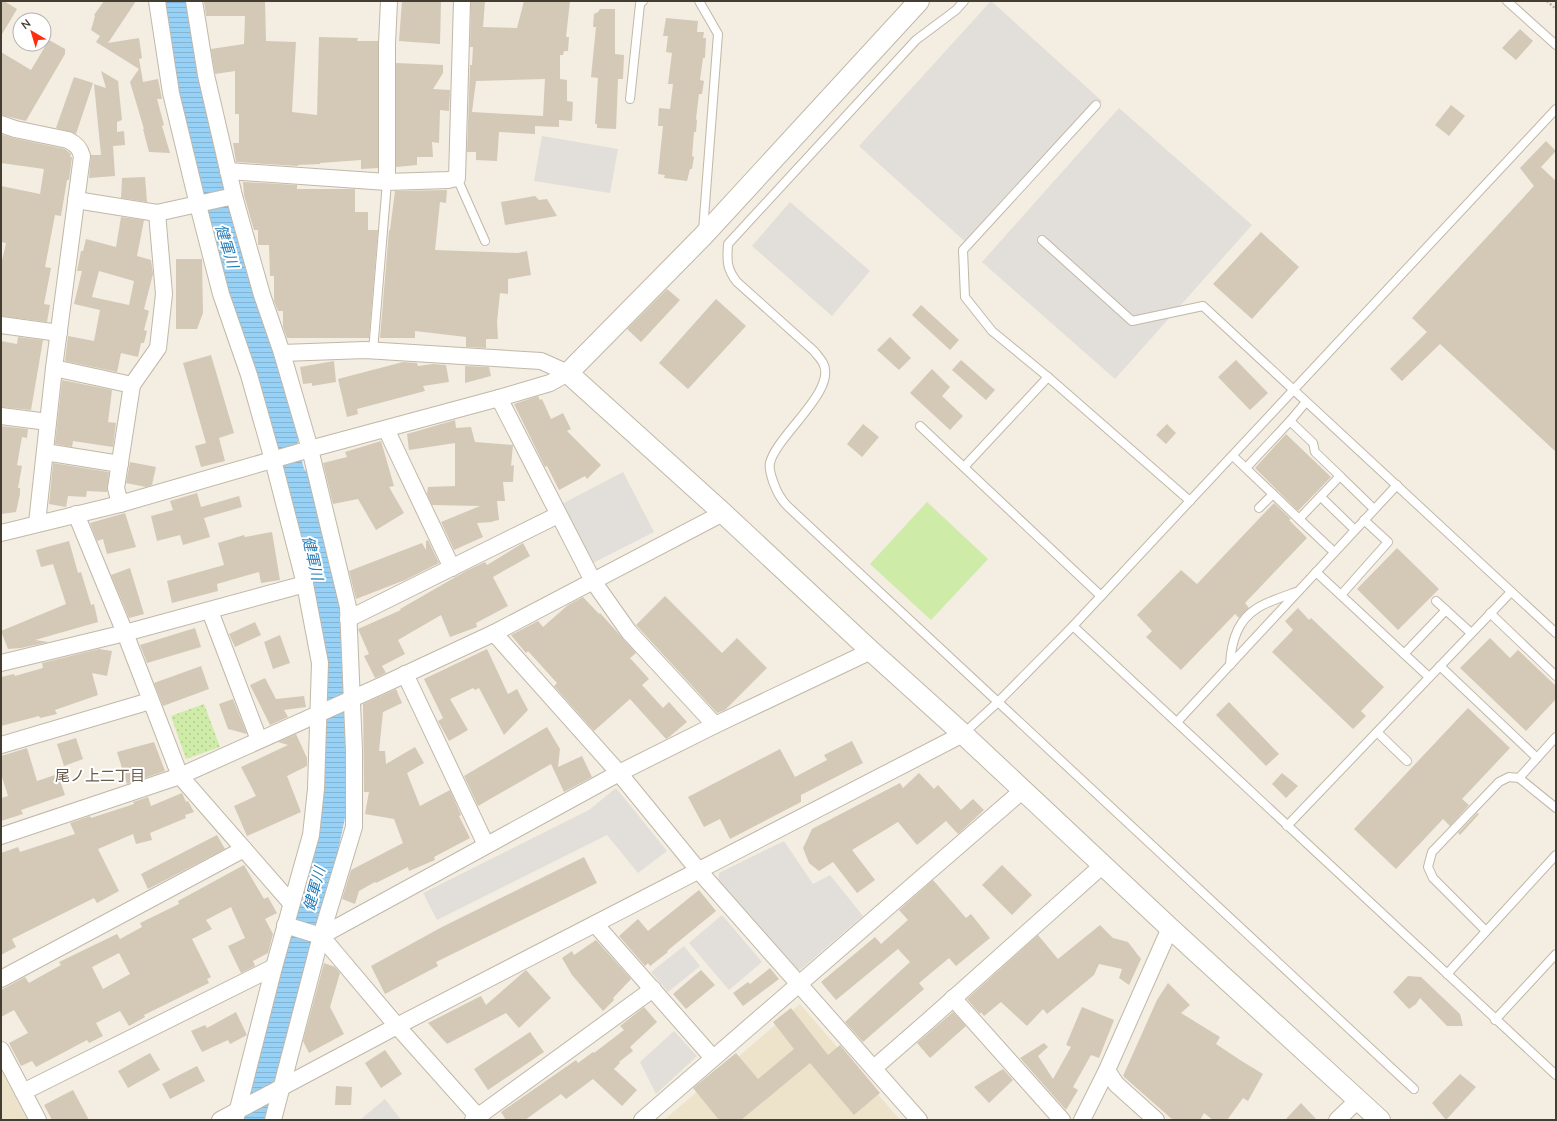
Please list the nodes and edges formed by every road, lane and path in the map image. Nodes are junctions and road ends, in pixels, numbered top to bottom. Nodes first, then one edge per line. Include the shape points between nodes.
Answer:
1 (158, 1) edge
2 (194, 1) edge
3 (389, 1) edge
4 (462, 1) edge
5 (643, 1) edge
6 (699, 1) edge
7 (918, 1) edge
8 (964, 1) edge
9 (1507, 1) edge
10 (1547, 1) edge
11 (1556, 9) edge
12 (1556, 46) edge
13 (630, 99) dead end
14 (1096, 104) dead end
15 (1556, 109) edge
16 (1, 124) edge
17 (228, 171) junction
18 (457, 178) junction
19 (387, 182) junction
20 (234, 196) junction
21 (76, 200) junction
22 (200, 204) junction
23 (157, 214) junction
24 (703, 236) junction
25 (1042, 240) dead end
26 (485, 241) dead end
27 (1, 325) edge
28 (59, 333) junction
29 (373, 351) junction
30 (282, 353) junction
31 (54, 368) junction
32 (568, 373) junction
33 (1048, 377) junction
34 (132, 385) junction
35 (1294, 391) junction
36 (499, 398) junction
37 (1306, 402) junction
38 (1, 416) edge
39 (1290, 421) junction
40 (48, 422) junction
41 (920, 426) dead end
42 (386, 429) junction
43 (310, 449) junction
44 (45, 452) junction
45 (1233, 456) junction
46 (273, 460) junction
47 (120, 464) junction
48 (964, 467) junction
49 (1246, 468) junction
50 (1340, 476) junction
51 (1397, 484) junction
52 (1273, 494) junction
53 (1321, 497) junction
54 (1190, 502) junction
55 (120, 504) junction
56 (1259, 508) dead end
57 (1374, 509) junction
58 (723, 513) junction
59 (76, 514) junction
60 (558, 515) junction
61 (1300, 519) junction
62 (1364, 520) junction
63 (37, 523) junction
64 (1355, 530) junction
65 (1, 533) edge
66 (1334, 552) junction
67 (452, 568) junction
68 (1316, 572) junction
69 (593, 581) junction
70 (305, 584) junction
71 (1299, 591) junction
72 (1511, 592) junction
73 (1341, 595) junction
74 (1101, 596) junction
75 (1436, 601) dead end
76 (1446, 610) junction
77 (210, 611) junction
78 (1490, 613) junction
79 (348, 619) junction
80 (1073, 626) junction
81 (494, 632) junction
82 (125, 633) junction
83 (1471, 633) junction
84 (1556, 633) edge
85 (871, 651) junction
86 (1404, 654) junction
87 (1, 663) edge
88 (1230, 665) junction
89 (1440, 666) junction
90 (405, 674) junction
91 (1556, 676) edge
92 (1429, 677) junction
93 (352, 698) junction
94 (150, 701) junction
95 (998, 702) junction
96 (318, 713) junction
97 (1177, 722) junction
98 (715, 724) junction
99 (1377, 732) junction
100 (963, 734) junction
101 (259, 740) junction
102 (1555, 741) edge
103 (1, 745) edge
104 (1536, 758) junction
105 (1407, 761) dead end
106 (619, 773) junction
107 (180, 776) junction
108 (1519, 778) junction
109 (1023, 790) junction
110 (1556, 808) edge
111 (1287, 826) junction
112 (1, 836) edge
113 (486, 845) junction
114 (244, 849) junction
115 (1556, 855) edge
116 (1104, 864) junction
117 (699, 871) junction
118 (291, 904) junction
119 (595, 924) junction
120 (285, 925) junction
121 (1170, 928) junction
122 (1486, 931) junction
123 (322, 936) junction
124 (1556, 954) edge
125 (274, 967) junction
126 (1446, 974) junction
127 (1, 980) edge
128 (799, 984) junction
129 (653, 989) junction
130 (953, 998) junction
131 (1496, 1020) junction
132 (397, 1026) junction
133 (1, 1050) edge
134 (713, 1058) junction
135 (874, 1068) junction
136 (1107, 1070) junction
137 (1556, 1075) edge
138 (282, 1087) junction
139 (1414, 1089) dead end
140 (23, 1092) junction
141 (1358, 1100) junction
142 (237, 1115) edge
143 (478, 1119) edge
144 (38, 1120) edge
145 (220, 1120) edge
146 (273, 1120) edge
147 (642, 1120) edge
148 (919, 1120) edge
149 (1062, 1120) edge
150 (1082, 1120) edge
151 (1156, 1120) edge
152 (1337, 1120) edge
153 (1380, 1120) edge

1 - 22 street via 171,93
2 - 17 street via 206,75
3 - 19 street
4 - 18 street
5 - 13 lane via 640,4
6 - 24 lane via 718,34
7 - 24 street
8 - 95 lane via 916,40 732,239 728,244 727,260 729,272 736,282 814,351 824,364 826,373 820,394 776,448 769,464 781,498
9 - 12 lane
10 - 11 path
14 - 33 lane via 963,250 965,297 992,331
15 - 35 lane
16 - 21 street via 76,144 82,156
17 - 19 street
17 - 20 street
18 - 19 street
18 - 26 lane
19 - 29 lane
20 - 22 street
20 - 30 street via 262,295
21 - 23 street
21 - 28 street
22 - 23 street
22 - 46 street via 221,294 249,375
23 - 34 street via 164,294 158,348
24 - 32 street
25 - 35 lane via 1132,321 1203,306
27 - 28 street
28 - 31 street
29 - 30 street
29 - 32 street via 541,361
30 - 43 street
31 - 34 street
31 - 40 street
32 - 36 street via 550,383
32 - 58 street
33 - 48 lane
33 - 54 lane
34 - 47 street
35 - 37 lane
35 - 45 lane
36 - 42 street
36 - 60 street
37 - 39 lane
37 - 51 lane
38 - 40 street
39 - 49 lane
39 - 50 lane via 1313,443 1315,452
40 - 44 street
41 - 48 lane
42 - 43 street
42 - 67 street
43 - 46 street
43 - 79 street via 348,607
44 - 47 street
44 - 63 street
45 - 49 lane
45 - 54 lane
46 - 55 street
46 - 70 street
47 - 55 street via 116,488
48 - 74 lane
49 - 52 lane
50 - 53 lane
50 - 57 lane
51 - 57 lane
51 - 72 lane
52 - 56 lane
52 - 61 lane
53 - 61 lane
53 - 64 lane
54 - 74 lane
55 - 59 street
57 - 62 lane
58 - 69 street
58 - 85 street
59 - 63 street
59 - 82 street
60 - 67 street
60 - 69 street
61 - 66 lane
62 - 64 lane
62 - 73 lane via 1388,542
63 - 65 street
64 - 66 lane
66 - 68 lane
67 - 79 street
68 - 71 lane
68 - 73 lane
69 - 81 street
69 - 98 street via 629,632
70 - 77 street
70 - 96 street via 320,663
71 - 88 lane
71 - 88 lane via 1256,609 1238,626 1231,650
72 - 78 lane
72 - 84 lane
73 - 86 lane
74 - 80 lane
75 - 76 lane
76 - 83 lane
76 - 86 lane
77 - 82 street
77 - 101 street
78 - 83 lane
78 - 91 lane
79 - 93 street
80 - 95 lane
80 - 97 lane
81 - 90 street
81 - 106 street
82 - 87 street
82 - 94 street
83 - 89 lane
85 - 98 street
85 - 100 street
86 - 92 lane
88 - 97 lane
89 - 92 lane
89 - 104 lane
90 - 93 street
90 - 113 street
92 - 99 lane
93 - 96 street
93 - 123 street via 354,827
94 - 103 street
94 - 107 street
95 - 100 lane
95 - 139 lane
96 - 101 street
96 - 118 street via 316,789 310,835
97 - 111 lane
98 - 106 street
99 - 105 lane
99 - 111 lane
100 - 109 street
100 - 117 street
101 - 107 street
102 - 104 lane
104 - 108 lane
106 - 113 street
106 - 117 street
107 - 112 street
107 - 114 street
108 - 110 lane
108 - 122 lane via 1509,777 1499,782 1432,852 1428,867 1433,878
109 - 116 street
109 - 128 street
111 - 126 lane
113 - 123 street
114 - 118 street
114 - 127 street
115 - 122 lane
116 - 121 street
116 - 130 street
117 - 119 street
117 - 128 street
118 - 120 street
119 - 129 street
119 - 132 street
120 - 123 street
120 - 125 street
121 - 136 street
121 - 141 street
122 - 126 lane
123 - 132 street
123 - 138 street
124 - 131 lane
125 - 140 street
125 - 142 street
126 - 131 lane
128 - 134 street
128 - 135 street
129 - 134 street
129 - 143 street
130 - 135 street
130 - 149 street
131 - 137 lane
132 - 138 street
132 - 143 street
133 - 140 street
134 - 147 street
135 - 148 street
136 - 150 street
136 - 151 street via 1116,1084
138 - 142 street
138 - 146 street
140 - 144 street
141 - 152 street
141 - 153 street
142 - 145 street

